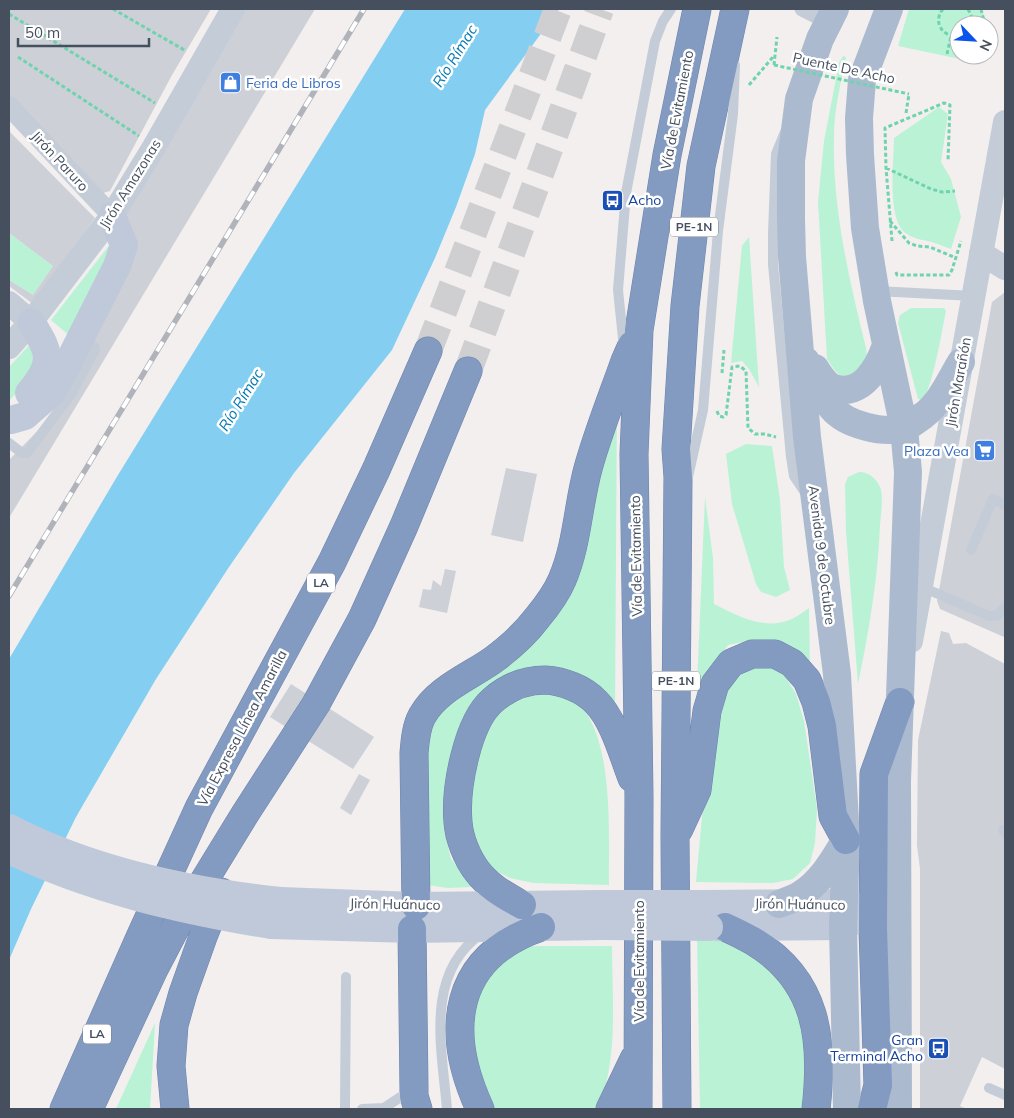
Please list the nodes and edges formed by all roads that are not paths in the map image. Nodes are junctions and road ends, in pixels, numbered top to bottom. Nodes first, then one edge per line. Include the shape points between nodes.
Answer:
1 (233, 9) edge
2 (671, 9) edge
3 (697, 9) edge
4 (736, 9) edge
5 (802, 9) edge
6 (889, 9) edge
7 (832, 16) edge
8 (799, 99) junction
9 (9, 106) edge
10 (1005, 122) edge
11 (112, 216) junction
12 (981, 253) junction
13 (1005, 268) edge
14 (875, 291) junction
15 (974, 296) junction
16 (9, 304) edge
17 (31, 322) junction
18 (639, 330) junction
19 (80, 339) junction
20 (886, 345) junction
21 (9, 346) edge
22 (800, 346) junction
23 (428, 351) tunnel mouth
24 (625, 360) junction
25 (962, 362) junction
26 (468, 371) tunnel mouth
27 (638, 388) junction
28 (904, 428) junction
29 (9, 429) edge
30 (1005, 505) edge
31 (817, 512) junction
32 (971, 550) dead end
33 (922, 587) junction
34 (1005, 607) edge
35 (900, 702) junction
36 (639, 796) junction
37 (245, 814) junction
38 (9, 828) edge
39 (675, 838) junction
40 (846, 840) junction
41 (9, 850) edge
42 (779, 904) junction
43 (522, 905) junction
44 (873, 912) junction
45 (275, 913) junction
46 (601, 915) junction
47 (843, 915) junction
48 (414, 917) junction
49 (714, 919) junction
50 (541, 927) junction
51 (488, 928) junction
52 (346, 977) dead end
53 (639, 1046) junction
54 (877, 1065) junction
55 (989, 1088) dead end
56 (1005, 1095) edge
57 (898, 1101) edge
58 (414, 1102) edge
59 (64, 1109) edge
60 (89, 1109) edge
61 (175, 1109) edge
62 (345, 1109) edge
63 (362, 1109) edge
64 (447, 1109) edge
65 (480, 1109) edge
66 (610, 1109) edge
67 (638, 1109) edge
68 (677, 1109) edge
69 (816, 1109) edge
70 (846, 1109) edge
71 (872, 1109) edge

1 - 11 street, Jirón Amazonas
2 - 24 lane via 655,41 626,193 618,290
3 - 18 highway, Vía de Evitamiento / PE-1N via 667,155
4 - 39 highway, PE-1N via 702,166 685,306 676,448
5 - 7 street
6 - 14 main road via 862,80 859,118 865,228
7 - 8 main road, Avenida 9 de Octubre via 820,39
8 - 22 main road, Avenida 9 de Octubre via 791,172 792,257
8 - 31 lane via 776,154 774,264 794,476
9 - 11 street, Jirón Paruro
10 - 12 street, Jirón Marañón
11 - 17 street, Jirón Amazonas
11 - 19 main road via 124,245 118,266
12 - 13 street
12 - 15 street, Jirón Marañón
14 - 15 lane
14 - 20 main road
15 - 25 street, Jirón Marañón
16 - 17 street
17 - 21 street, Jirón Amazonas
17 - 29 main road via 45,343 46,366 41,378 24,398
18 - 24 highway
18 - 27 highway, Vía de Evitamiento / PE-1N
19 - 29 main road via 50,394
19 - 29 lane via 95,350 71,394 27,453 22,453
20 - 22 main road via 869,378 856,387 846,389 833,388 824,381
20 - 28 main road
22 - 28 main road via 817,386 844,419 866,427
22 - 31 main road, Avenida 9 de Octubre
23 - 59 highway, Vía Expresa Línea Amarilla / LA via 332,562 199,808
24 - 27 lane
24 - 48 highway via 589,466 565,570 550,601 518,638 493,660 439,696 421,718 414,753
25 - 28 main road via 938,401
25 - 33 street, Jirón Marañón
26 - 37 highway, LA via 362,619 316,704
27 - 36 highway, Vía de Evitamiento / PE-1N via 634,454
28 - 35 main road via 908,482
30 - 32 lane via 993,499
31 - 40 main road, Avenida 9 de Octubre via 837,674
33 - 34 lane via 989,616 997,616
33 - 35 street, Jirón Marañón
35 - 44 highway via 874,774
35 - 57 main road via 897,781
36 - 43 highway via 613,727 596,702 576,687 555,680 533,680 513,686 492,701 478,720 469,744 459,794 458,822 464,847 477,871 495,889
36 - 53 highway, Vía de Evitamiento / PE-1N
37 - 60 highway, LA via 177,925
37 - 61 highway via 229,872 174,1024 171,1066
38 - 45 main road, Jirón Huánuco, bridge via 60,851 120,871 205,891
39 - 40 highway via 697,790 707,711 715,684 731,663 752,654 775,654 792,663 807,680 816,702 833,816
39 - 68 highway, PE-1N
40 - 42 main road via 818,880 800,895
40 - 47 main road, Avenida 9 de Octubre
41 - 45 main road, Jirón Huánuco, bridge via 54,871 103,888 198,913
42 - 47 main road, Jirón Huánuco
42 - 49 main road, Jirón Huánuco
43 - 46 main road, Jirón Huánuco
43 - 48 main road, Jirón Huánuco
44 - 47 main road, Jirón Huánuco
44 - 54 highway
45 - 48 main road, Jirón Huánuco
46 - 49 main road, Jirón Huánuco, bridge
46 - 50 main road, Jirón Huánuco
47 - 49 main road, Jirón Huánuco
47 - 70 main road, Avenida 9 de Octubre
48 - 51 main road, Jirón Huánuco
48 - 58 highway
49 - 69 highway via 767,951 787,969 804,994 811,1008 817,1036
50 - 51 main road, Jirón Huánuco
50 - 65 highway via 492,954 475,972 464,995 460,1019 462,1052
51 - 64 lane via 467,944 455,960 444,986 441,1029
52 - 62 lane
53 - 66 highway
53 - 67 highway, Vía de Evitamiento / PE-1N
54 - 57 main road
54 - 71 highway via 878,1085
55 - 56 lane
58 - 63 lane

